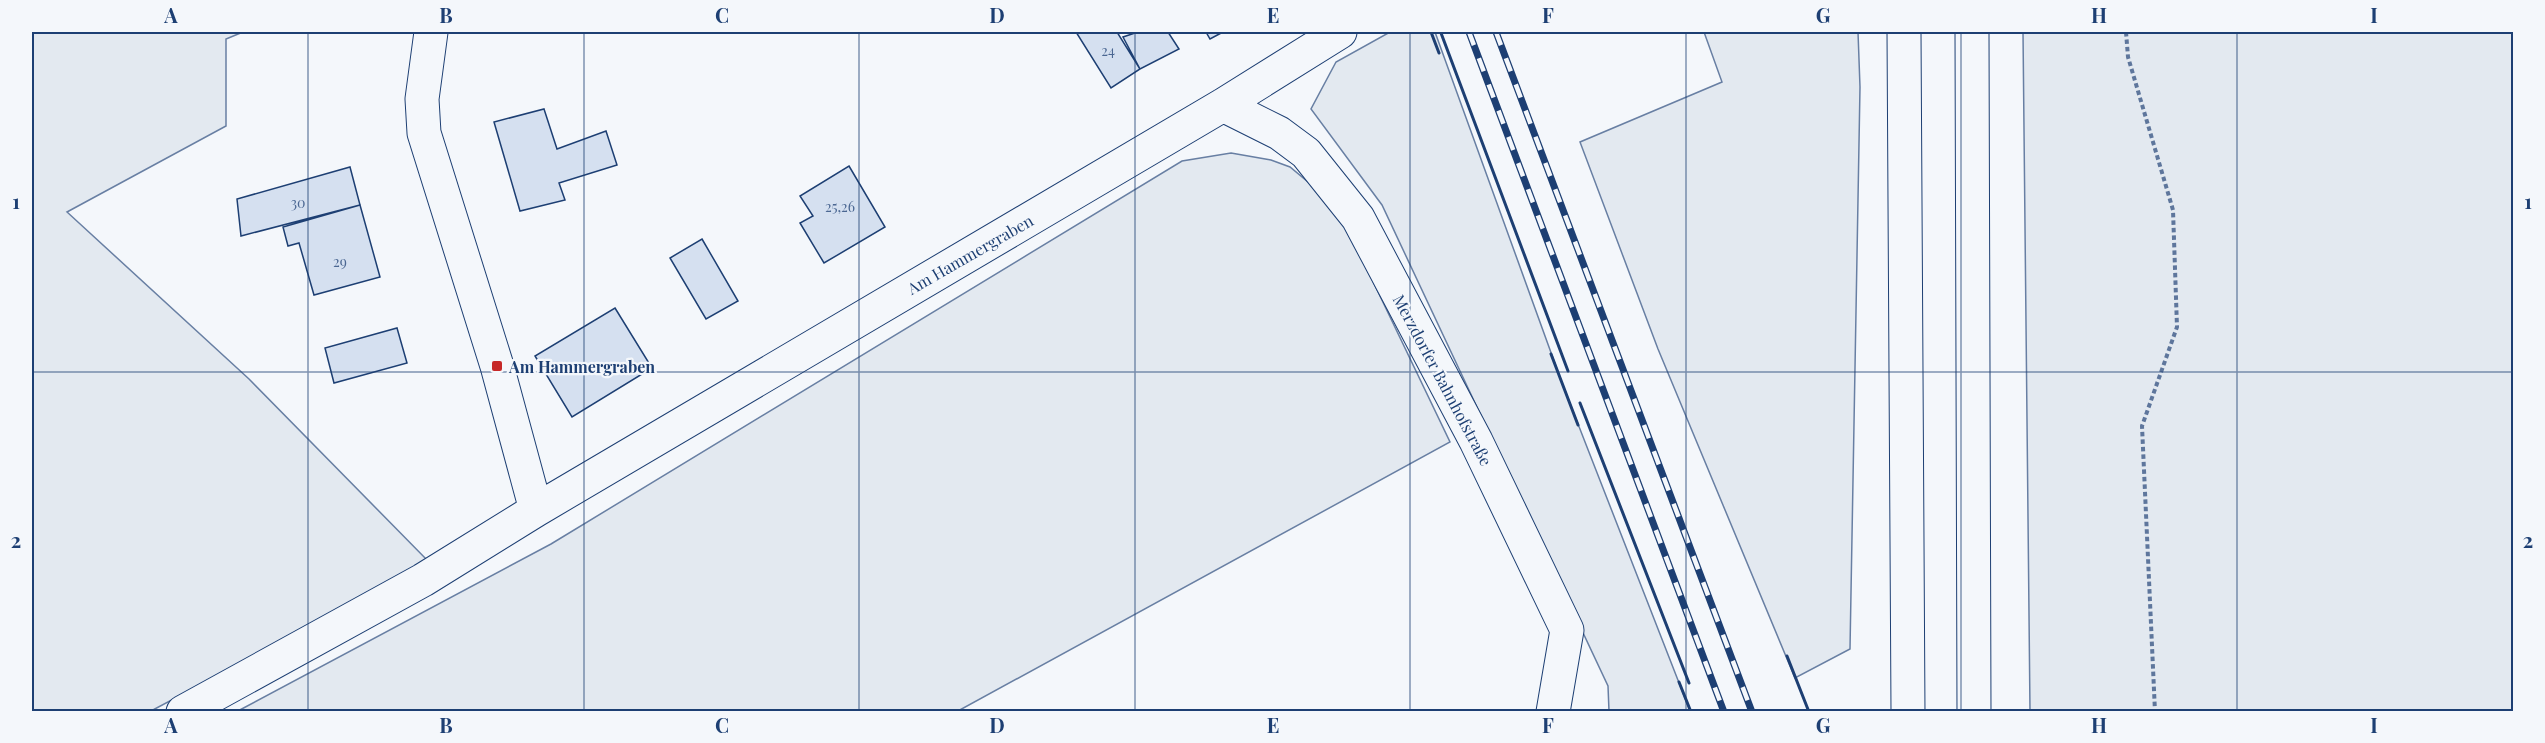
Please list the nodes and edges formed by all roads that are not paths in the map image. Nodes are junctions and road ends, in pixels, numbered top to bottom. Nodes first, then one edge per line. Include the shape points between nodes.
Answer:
1 (431, 32) edge
2 (1340, 32) edge
3 (1904, 32) edge
4 (1972, 32) edge
5 (1223, 105) junction
6 (536, 510) junction
7 (183, 711) edge
8 (1553, 711) edge
9 (1908, 711) edge
10 (1974, 711) edge

1 - 6 street via 422,99 424,133
2 - 5 street, Am Hammergraben
3 - 9 street
4 - 10 street
5 - 6 street, Am Hammergraben
5 - 8 street, Merzdorfer Bahnhofstraße via 1306,153 1358,218 1476,441 1567,630
6 - 7 street, Am Hammergraben via 423,580

